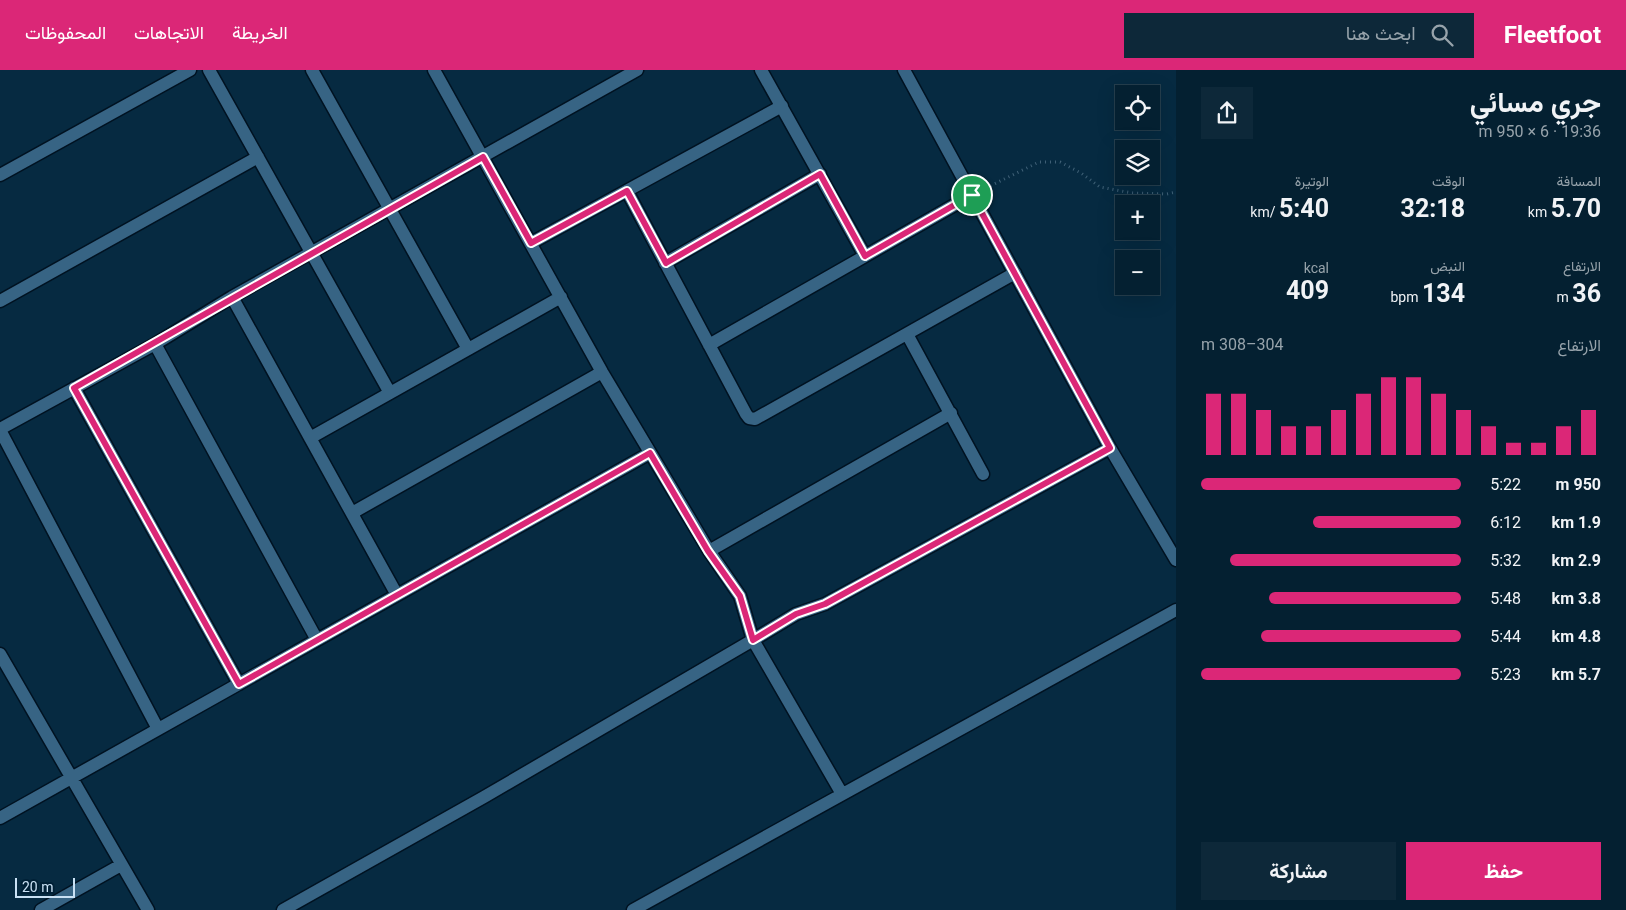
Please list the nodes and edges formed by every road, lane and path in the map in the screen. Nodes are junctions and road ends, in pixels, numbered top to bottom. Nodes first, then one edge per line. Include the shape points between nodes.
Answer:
1 (190, 70) edge
2 (209, 70) edge
3 (312, 70) edge
4 (434, 70) edge
5 (638, 70) edge
6 (761, 70) edge
7 (904, 70) edge
8 (782, 106) junction
9 (258, 157) junction
10 (483, 157) junction
11 (820, 174) junction
12 (0, 175) edge
13 (627, 191) junction
14 (1176, 192) edge
15 (972, 195) junction
16 (390, 210) junction
17 (531, 243) junction
18 (312, 253) junction
19 (865, 256) junction
20 (666, 263) junction
21 (1014, 273) junction
22 (232, 297) junction
23 (561, 298) junction
24 (0, 301) edge
25 (907, 334) junction
26 (154, 344) junction
27 (709, 345) junction
28 (468, 349) junction
29 (602, 372) junction
30 (74, 388) junction
31 (390, 393) junction
32 (951, 413) junction
33 (0, 429) edge
34 (310, 438) junction
35 (1110, 448) junction
36 (650, 453) junction
37 (983, 474) dead end
38 (352, 514) junction
39 (708, 551) junction
40 (1176, 560) edge
41 (397, 595) junction
42 (1176, 610) edge
43 (317, 640) junction
44 (753, 640) junction
45 (0, 654) edge
46 (239, 684) junction
47 (158, 729) junction
48 (70, 778) junction
49 (842, 794) junction
50 (0, 818) edge
51 (121, 865) junction
52 (41, 910) edge
53 (148, 910) edge
54 (283, 910) edge
55 (633, 910) edge

1 - 12 street
2 - 9 street
3 - 16 street
4 - 10 street
5 - 10 street
6 - 8 street
7 - 15 street
8 - 11 street
8 - 13 street
9 - 18 street
9 - 24 street
10 - 16 street
10 - 17 street
11 - 19 street
11 - 20 street
13 - 17 street
13 - 20 street
14 - 15 path via 1132,193 1100,187 1060,162 1039,162
15 - 19 street
15 - 21 street
16 - 18 street
16 - 28 street
17 - 23 street
18 - 22 street
18 - 31 street
19 - 27 street
20 - 27 street
21 - 25 street
21 - 35 street
22 - 26 street
22 - 34 street
23 - 28 street
23 - 29 street
25 - 27 street via 755,420 746,414
25 - 32 street
26 - 30 street
26 - 43 street
28 - 31 street
29 - 36 street
29 - 38 street
30 - 33 street
30 - 46 street
31 - 34 street
32 - 37 street
32 - 39 street
33 - 47 street
34 - 38 street
35 - 40 street
35 - 44 street via 825,604 796,614
36 - 39 street
36 - 41 street
38 - 41 street
39 - 44 street via 740,596
41 - 43 street
42 - 49 street
43 - 46 street
44 - 49 street
44 - 54 street
45 - 48 street
46 - 47 street
47 - 48 street
48 - 50 street
48 - 51 street
49 - 55 street
51 - 52 street
51 - 53 street

